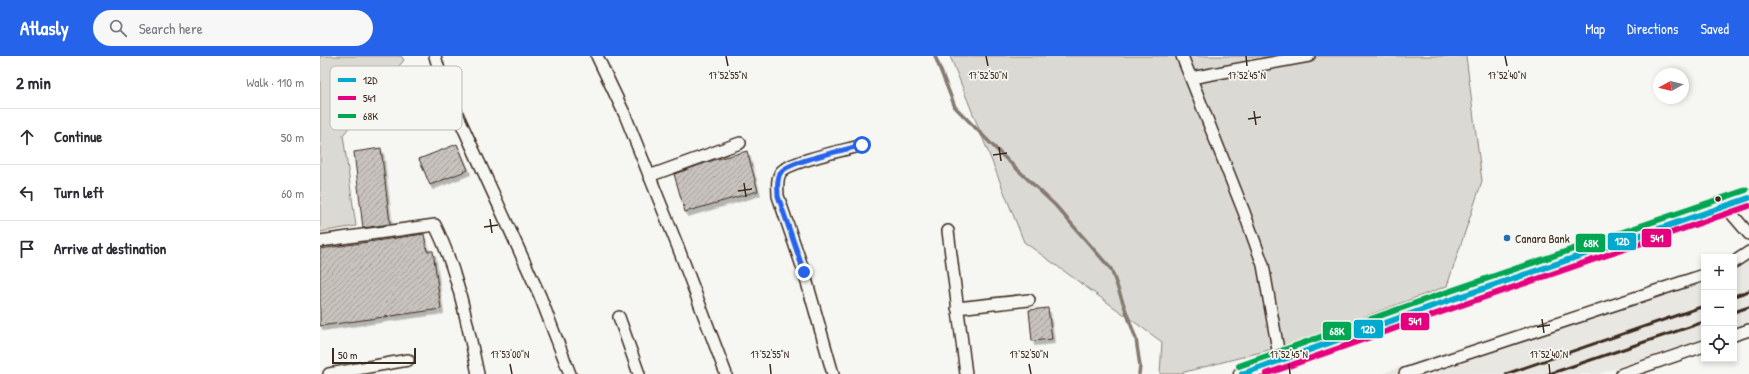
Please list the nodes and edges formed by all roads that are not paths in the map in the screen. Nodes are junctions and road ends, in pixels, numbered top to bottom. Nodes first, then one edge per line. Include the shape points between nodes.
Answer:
1 (435, 56) edge
2 (597, 56) edge
3 (1182, 56) edge
4 (1309, 56) edge
5 (438, 66) edge
6 (1190, 78) junction
7 (462, 124) edge
8 (740, 143) dead end
9 (862, 145) dead end
10 (649, 176) junction
11 (1749, 198) edge
12 (1725, 206) junction
13 (948, 231) dead end
14 (1749, 234) edge
15 (320, 241) edge
16 (1749, 252) edge
17 (1737, 260) edge
18 (1701, 276) edge
19 (1029, 300) dead end
20 (957, 308) junction
21 (620, 317) dead end
22 (1749, 330) edge
23 (1737, 334) edge
24 (1701, 347) edge
25 (408, 360) dead end
26 (1280, 361) junction
27 (330, 374) edge
28 (478, 374) edge
29 (570, 374) edge
30 (639, 374) edge
31 (726, 374) edge
32 (833, 374) edge
33 (966, 374) edge
34 (1242, 374) edge
35 (1404, 374) edge
36 (1622, 374) edge

1 - 5 street
2 - 10 street
3 - 6 street
4 - 6 street
6 - 26 street via 1263,265
7 - 29 street via 540,296
8 - 10 street
9 - 32 street via 793,164 781,173 778,184 778,196 804,272
10 - 31 street
11 - 12 highway
12 - 14 street
12 - 26 highway
13 - 20 street
15 - 28 street via 435,225 456,278
16 - 17 street
18 - 35 street
19 - 20 street
20 - 33 street
21 - 30 street
22 - 23 street
24 - 36 street
25 - 27 street
26 - 34 highway

